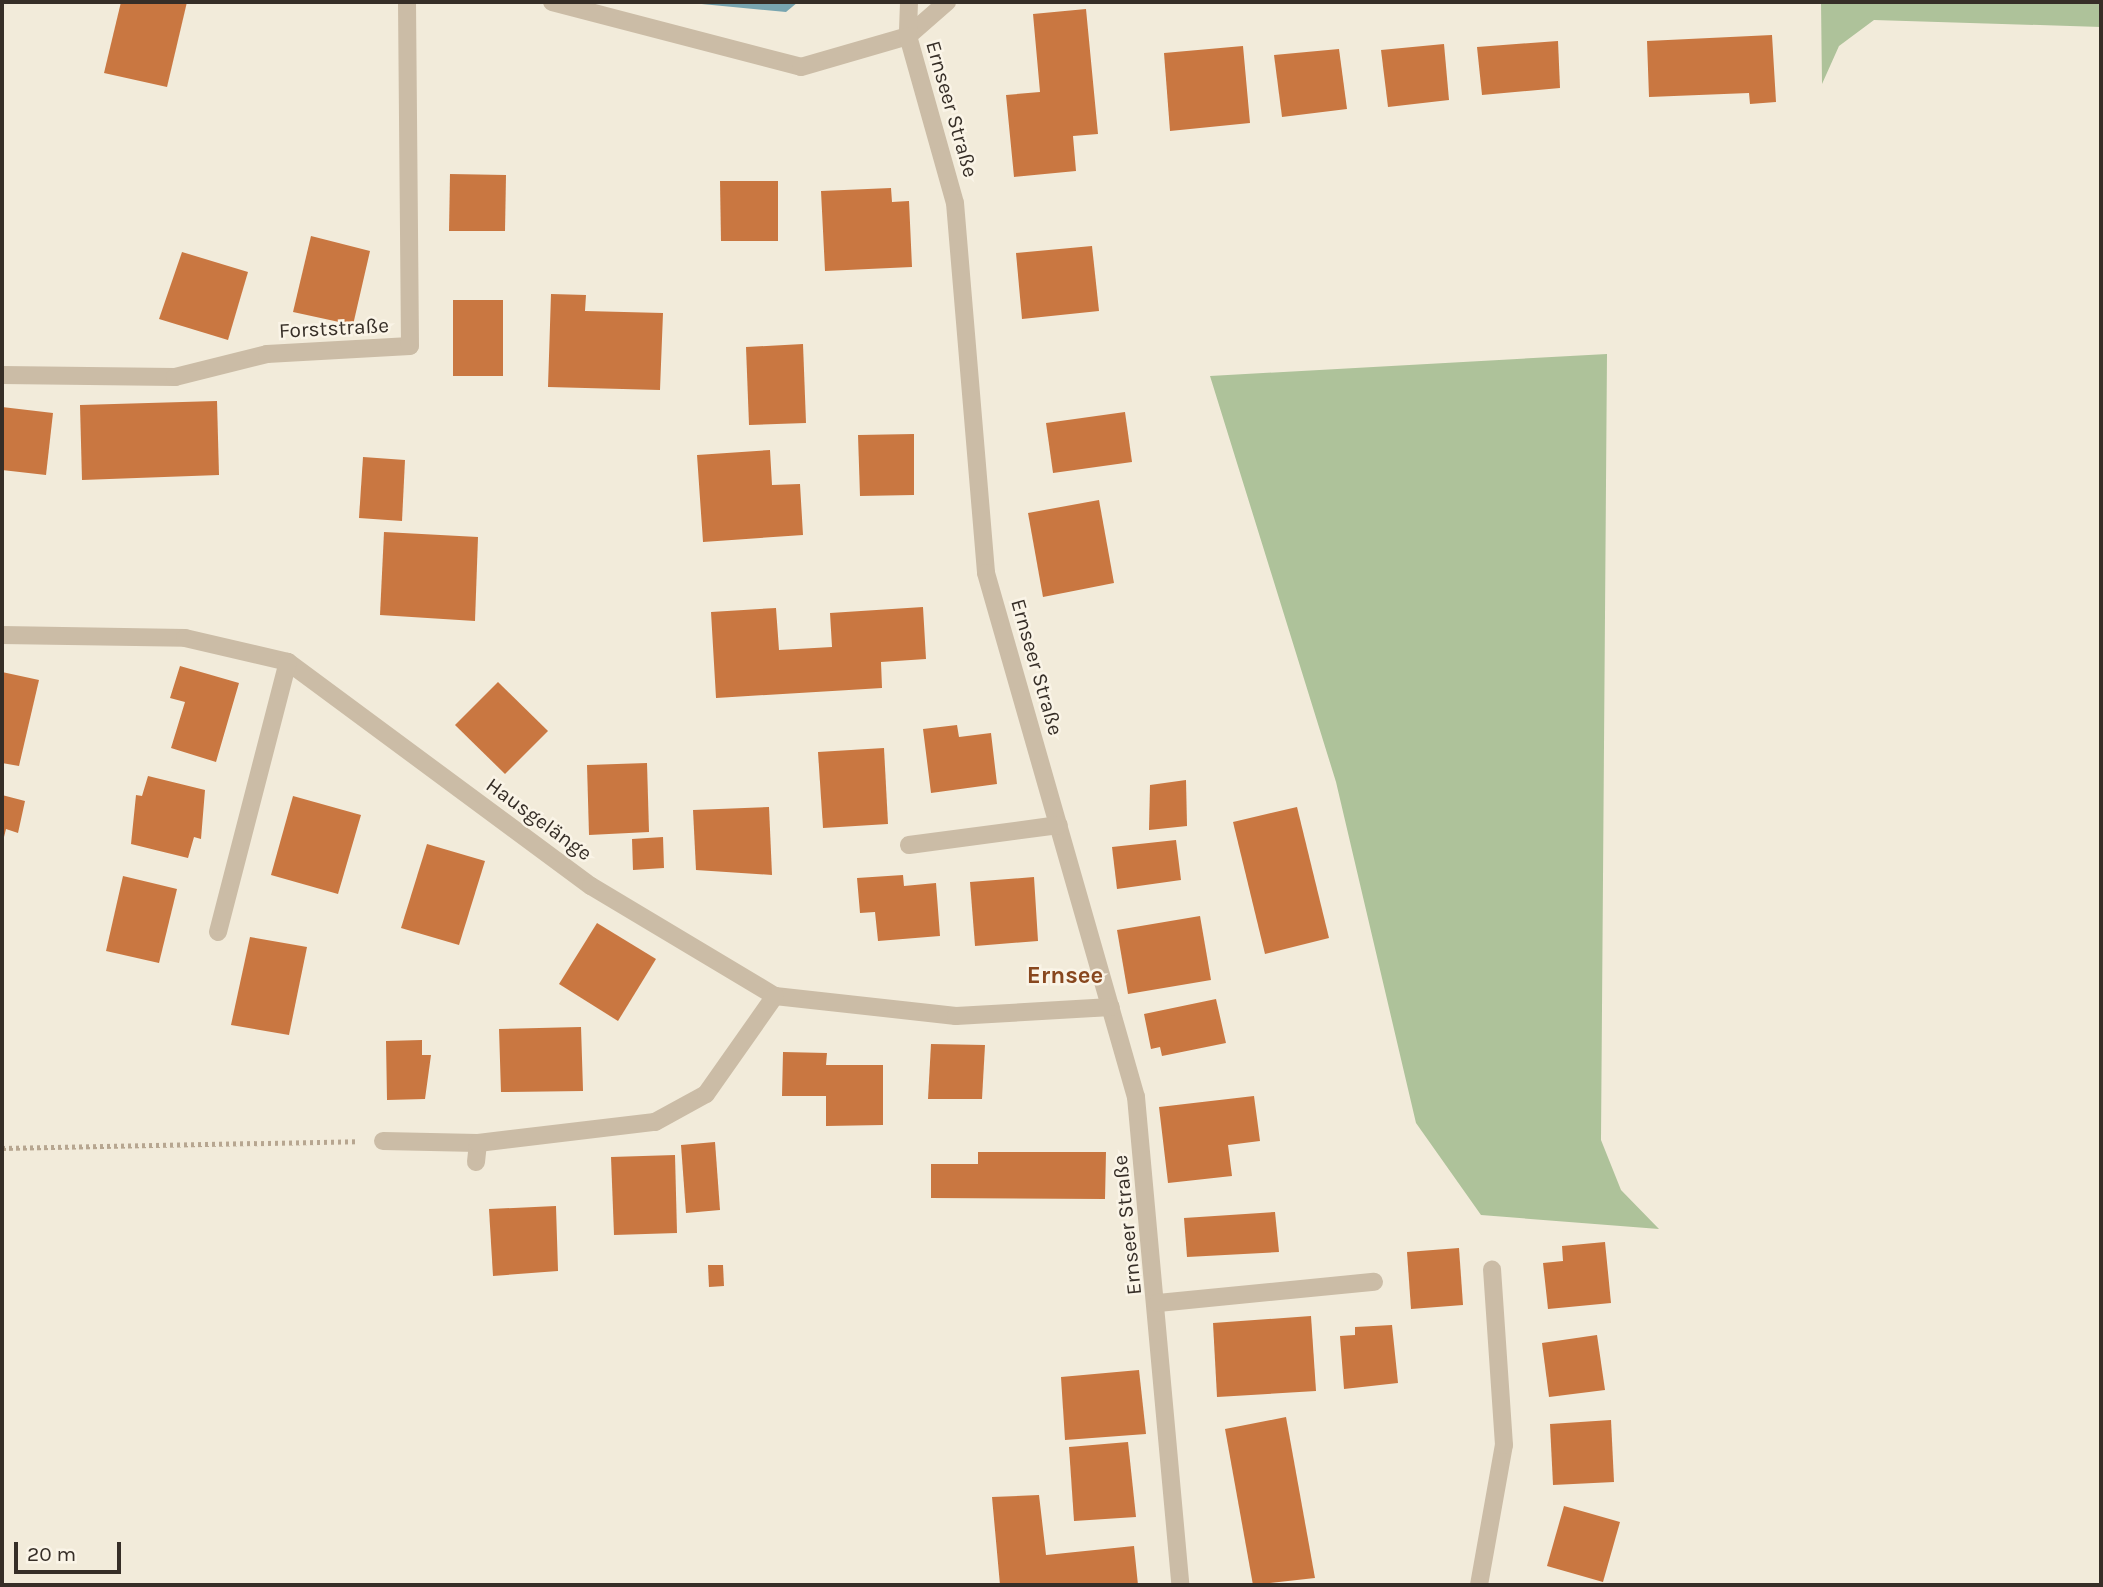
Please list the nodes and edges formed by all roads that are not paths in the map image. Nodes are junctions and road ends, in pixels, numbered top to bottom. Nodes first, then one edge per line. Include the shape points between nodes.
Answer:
1 (407, 2) edge
2 (552, 2) edge
3 (909, 2) edge
4 (947, 2) edge
5 (908, 36) junction
6 (2, 375) edge
7 (2, 635) edge
8 (288, 662) junction
9 (1059, 825) junction
10 (909, 845) dead end
11 (218, 932) dead end
12 (775, 996) junction
13 (1111, 1007) junction
14 (383, 1141) road end
15 (478, 1143) junction
16 (476, 1162) dead end
17 (1492, 1269) dead end
18 (1374, 1282) dead end
19 (1158, 1303) junction
20 (1180, 1585) edge
21 (1479, 1585) edge

1 - 6 street, Forststraße via 410,346 267,354 175,377
2 - 5 street via 801,67
3 - 5 street, Ernseer Straße
4 - 5 street
5 - 9 street, Ernseer Straße via 955,203 986,573
7 - 8 street, Hausgelänge via 185,638
8 - 11 street
8 - 12 street, Hausgelänge via 591,886
9 - 10 street
9 - 13 street, Ernseer Straße
12 - 13 street, Hausgelänge via 956,1016
12 - 15 street via 706,1094 655,1122
13 - 19 street, Ernseer Straße via 1136,1097
14 - 15 street
15 - 16 street
17 - 21 street via 1504,1445
18 - 19 street, Ernseer Straße
19 - 20 street, Ernseer Straße

